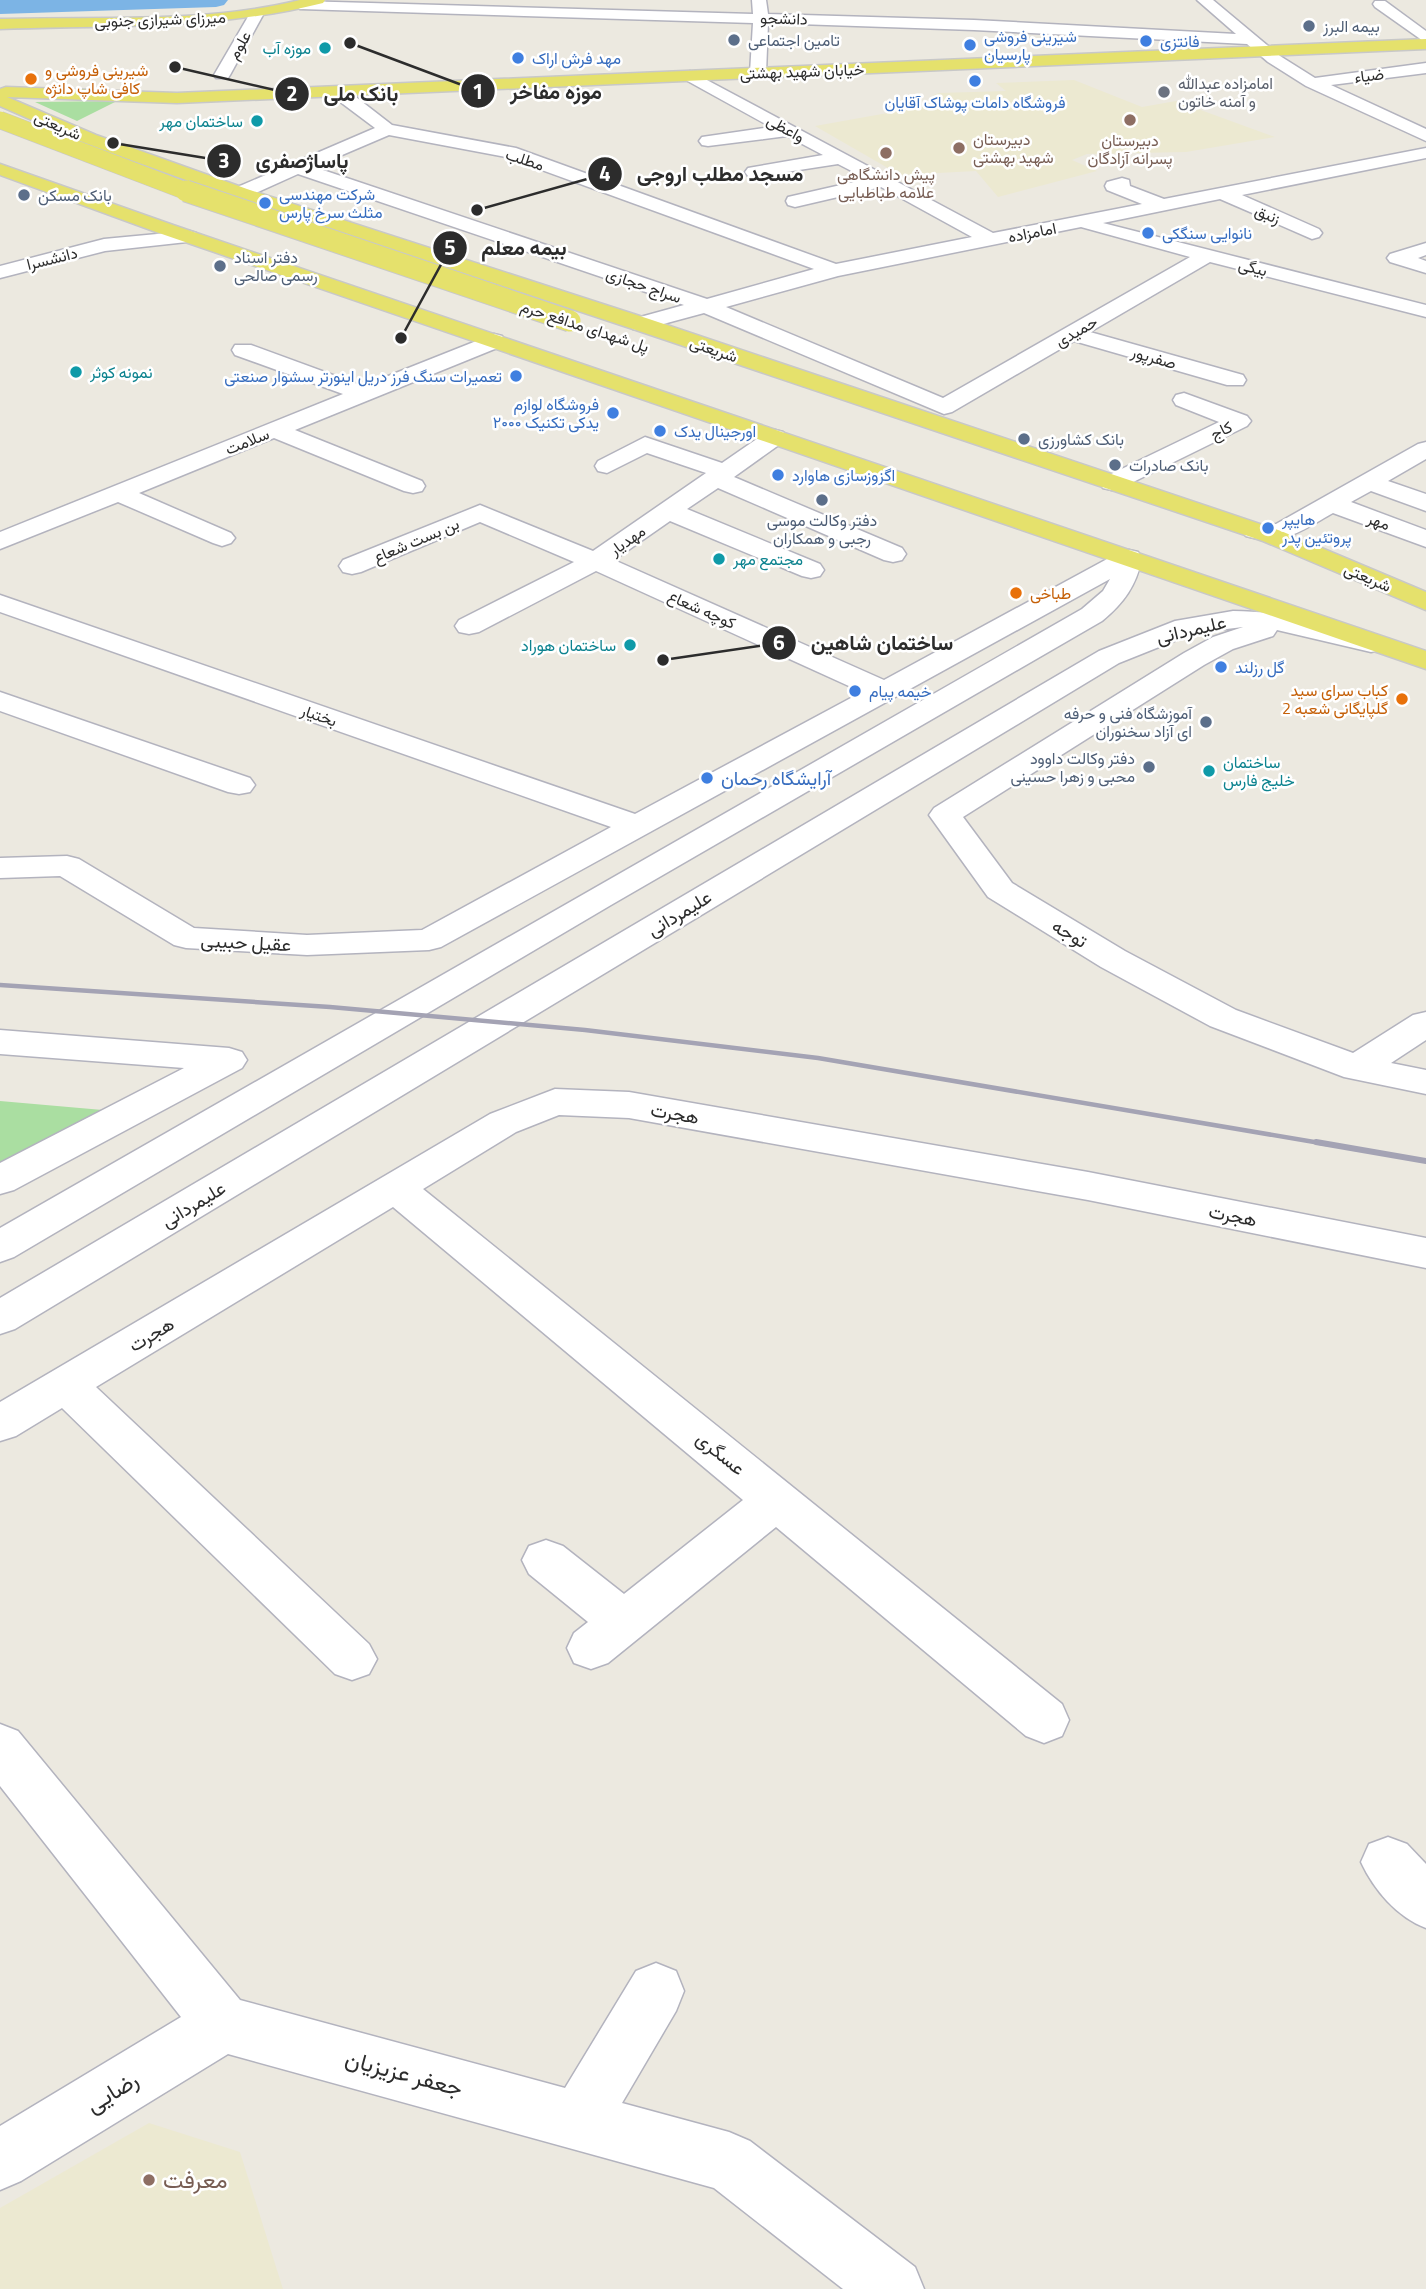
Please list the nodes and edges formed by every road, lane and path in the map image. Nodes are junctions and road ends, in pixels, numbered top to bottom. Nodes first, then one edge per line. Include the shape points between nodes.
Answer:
1 (318, 0) edge
2 (759, 0) edge
3 (1203, 0) edge
4 (1380, 4) dead end
5 (300, 5) junction
6 (255, 7) edge
7 (957, 8) dead end
8 (761, 18) junction
9 (0, 24) edge
10 (974, 25) junction
11 (1426, 38) edge
12 (1426, 44) edge
13 (1259, 45) junction
14 (1426, 68) edge
15 (758, 73) junction
16 (222, 75) dead end
17 (690, 76) junction
18 (1311, 83) junction
19 (337, 91) junction
20 (0, 92) edge
21 (177, 97) junction
22 (0, 100) edge
23 (125, 113) dead end
24 (1414, 114) dead end
25 (0, 120) edge
26 (1391, 120) junction
27 (387, 129) junction
28 (789, 130) junction
29 (1426, 136) edge
30 (708, 141) dead end
31 (1426, 153) edge
32 (841, 158) junction
33 (298, 168) junction
34 (0, 169) edge
35 (754, 172) dead end
36 (884, 181) junction
37 (1122, 184) dead end
38 (240, 193) junction
39 (1224, 194) junction
40 (794, 201) dead end
41 (1165, 206) junction
42 (131, 217) junction
43 (314, 218) junction
44 (1080, 222) junction
45 (203, 226) junction
46 (1312, 233) dead end
47 (234, 236) junction
48 (992, 240) junction
49 (104, 245) junction
50 (1426, 249) edge
51 (1208, 255) junction
52 (1426, 267) edge
53 (835, 270) junction
54 (0, 272) edge
55 (1416, 290) dead end
56 (1387, 301) junction
57 (706, 306) junction
58 (1426, 312) edge
59 (641, 324) junction
60 (542, 334) dead end
61 (1073, 334) junction
62 (494, 341) junction
63 (243, 350) dead end
64 (592, 351) dead end
65 (1235, 380) dead end
66 (364, 394) junction
67 (1184, 400) dead end
68 (944, 407) joint
69 (274, 430) junction
70 (775, 437) junction
71 (861, 443) dead end
72 (1426, 449) edge
73 (607, 466) dead end
74 (720, 475) junction
75 (1369, 482) junction
76 (1112, 483) junction
77 (413, 486) dead end
78 (117, 493) junction
79 (1426, 503) edge
80 (1332, 504) junction
81 (669, 510) junction
82 (1174, 522) joint
83 (1275, 535) junction
84 (222, 538) dead end
85 (1426, 539) edge
86 (0, 541) edge
87 (1139, 550) junction
88 (893, 554) dead end
89 (595, 561) junction
90 (352, 566) dead end
91 (811, 570) dead end
92 (0, 603) edge
93 (1426, 603) edge
94 (1282, 624) junction
95 (469, 626) dead end
96 (1426, 639) edge
97 (1390, 648) junction
98 (1426, 660) edge
99 (886, 691) junction
100 (0, 701) edge
101 (239, 785) dead end
102 (638, 826) junction
103 (0, 868) edge
104 (1426, 1023) edge
105 (0, 1042) edge
106 (1357, 1068) junction
107 (1426, 1082) edge
108 (0, 1180) edge
109 (396, 1188) junction
110 (0, 1247) edge
111 (1426, 1253) edge
112 (0, 1318) edge
113 (66, 1385) junction
114 (0, 1424) edge
115 (777, 1499) junction
116 (546, 1560) dead end
117 (352, 1659) dead end
118 (1045, 1720) dead end
119 (0, 1747) edge
120 (1388, 1862) dead end
121 (1426, 1902) edge
122 (656, 1991) dead end
123 (223, 2024) junction
124 (579, 2120) junction
125 (0, 2160) edge
126 (871, 2284) edge

1 - 5 main road, میرزای شیرازی جنوبی
2 - 8 street
3 - 13 street
4 - 11 street
5 - 6 main road, میرزای شیرازی جنوبی
5 - 8 street, دانشجو
6 - 9 main road, میرزای شیرازی جنوبی via 201,19
6 - 16 street, علوم
7 - 10 street
8 - 10 street, دانشجو
8 - 15 street
10 - 13 street, دانشجو
12 - 13 main road, خیابان شهید بهشتی
13 - 15 main road, خیابان شهید بهشتی
13 - 18 street
14 - 18 street, ضیاء
15 - 17 main road, خیابان شهید بهشتی
17 - 19 main road, خیابان شهید بهشتی
17 - 28 street, واعظی
18 - 26 street
19 - 21 main road, خیابان شهید بهشتی
19 - 27 street, مطلب
20 - 21 main road
21 - 23 main road
22 - 38 main road, شریعتی via 94,132
24 - 26 street
25 - 82 main road, پل شهدای مدافع حرم, bridge via 207,200
26 - 29 street
27 - 33 street
27 - 53 street, مطلب via 510,152
28 - 30 street
28 - 32 street, واعظی
31 - 39 street, امامزاده
32 - 35 street
32 - 36 street, واعظی
33 - 38 street
33 - 57 street, سراج حجازی
34 - 42 main road, شریعتی
36 - 40 street
36 - 48 street, واعظی
37 - 41 street via 1114,186
38 - 43 main road, شریعتی
38 - 45 main road via 231,209
39 - 41 street, امامزاده
39 - 46 street, زنبق
41 - 44 street, امامزاده
42 - 45 main road, شریعتی via 166,229
42 - 49 street, دانشسرا
43 - 47 main road
43 - 59 main road, شریعتی
44 - 48 street, امامزاده
44 - 51 street, بیگی
45 - 47 main road, شریعتی
45 - 49 street, دانشسرا
47 - 62 main road, شریعتی
48 - 53 street, امامزاده
49 - 54 street, دانشسرا
50 - 52 street via 1397,258
51 - 56 street, بیگی
51 - 61 street, حمیدی
53 - 57 street, امامزاده
55 - 56 street
56 - 58 street, بیگی
57 - 59 street, امامزاده
57 - 68 street, سراج حجازی
59 - 76 main road, شریعتی
60 - 64 main road, پل شهدای مدافع حرم
61 - 65 street, صفرپور
61 - 68 street, حمیدی
62 - 66 street, سلامت
62 - 70 main road, شریعتی
63 - 66 street
66 - 69 street, سلامت
67 - 76 street, کاج via 1239,421
69 - 77 street
69 - 78 street, سلامت
70 - 74 street, مهدیار
70 - 87 main road, شریعتی
71 - 87 main road
72 - 75 street
73 - 74 street via 645,444
74 - 81 street, مهدیار
74 - 88 street
75 - 79 street
75 - 80 street
76 - 83 main road, شریعتی
78 - 84 street
78 - 86 street, سلامت
80 - 83 street
80 - 85 street, مهر
81 - 89 street, مهدیار
81 - 91 street
82 - 93 main road, شریعتی
83 - 93 main road, شریعتی
87 - 96 main road, شریعتی
87 - 97 main road, شریعتی
87 - 99 street
87 - 110 street via 1112,600 1091,615
89 - 90 street, بن بست شعاع via 480,513
89 - 95 street, مهدیار
89 - 99 street, کوچه شعاع
92 - 102 street, بختیار
94 - 97 street, علیمردانی
94 - 106 street, توجه via 1223,643 1194,659 945,815 1000,890 1113,959 1223,1018
94 - 112 street, علیمردانی via 1234,618 1197,623 1109,657
97 - 98 main road, شریعتی
99 - 102 street
100 - 101 street
102 - 103 street, عقیل حبیبی via 429,940 307,945 186,938 67,866
104 - 106 street
105 - 108 street via 229,1060
106 - 107 street, توجه
109 - 111 street, هجرت via 503,1123 555,1102 629,1105 1088,1186
109 - 113 street, هجرت
109 - 115 street, عسگری
113 - 114 street, هجرت
113 - 117 street
115 - 116 street via 607,1635
115 - 118 street, عسگری
119 - 123 street
120 - 121 street
122 - 124 street
123 - 124 street, جعفر عزیزیان
123 - 125 street, رضایی
124 - 126 street, جعفر عزیزیان via 729,2162

